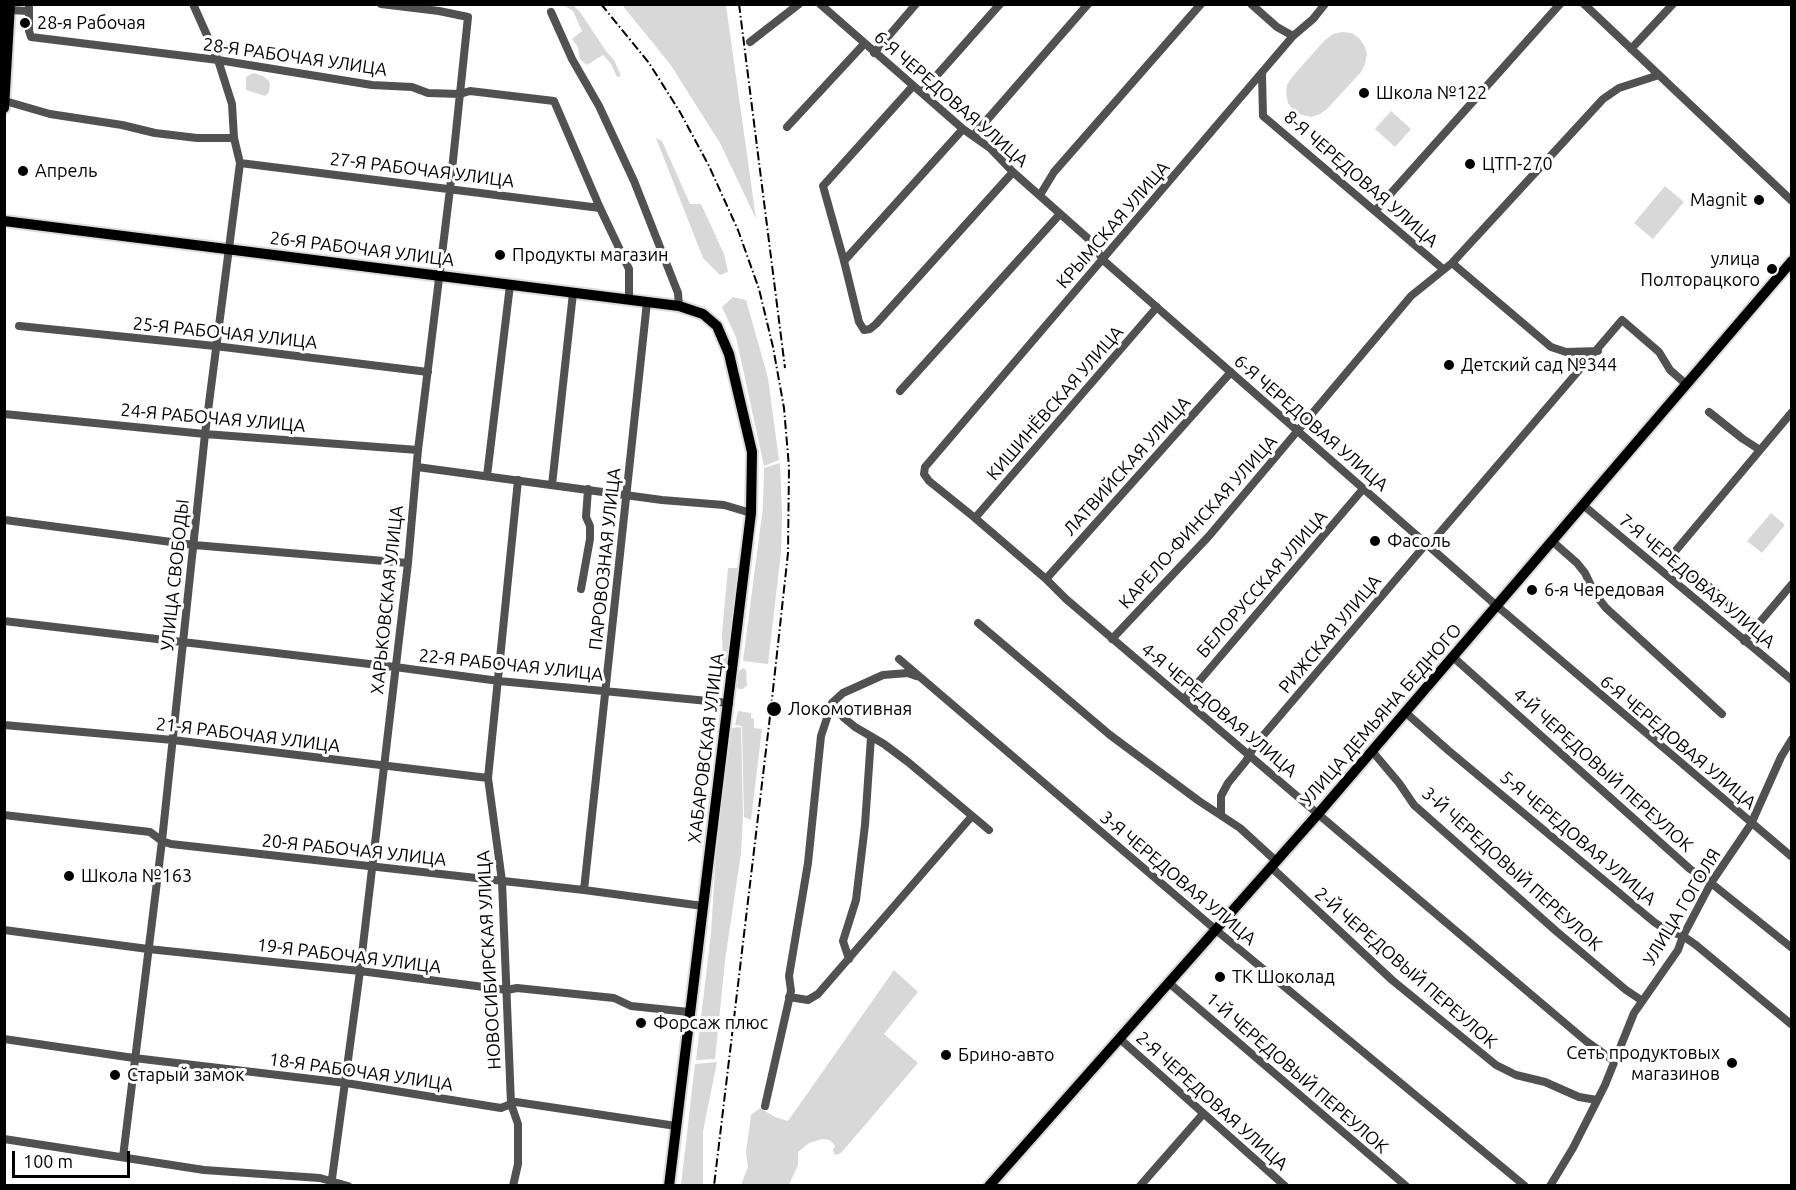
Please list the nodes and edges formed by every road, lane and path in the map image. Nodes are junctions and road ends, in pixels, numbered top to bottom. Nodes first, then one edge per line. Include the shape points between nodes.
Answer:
1 (193, 4) edge
2 (381, 4) edge
3 (799, 4) edge
4 (820, 4) edge
5 (916, 4) edge
6 (1000, 4) edge
7 (1088, 4) edge
8 (1201, 4) edge
9 (1251, 4) edge
10 (1325, 4) edge
11 (1560, 4) edge
12 (1584, 4) edge
13 (1673, 4) edge
14 (10, 7) edge
15 (29, 8) edge
16 (551, 12) dead end
17 (7, 34) edge
18 (1293, 36) junction
19 (750, 42) dead end
20 (864, 44) junction
21 (1631, 49) junction
22 (874, 53) junction
23 (218, 60) junction
24 (1262, 75) junction
25 (1659, 75) junction
26 (913, 86) junction
27 (922, 92) junction
28 (460, 94) junction
29 (5, 101) edge
30 (4, 108) edge
31 (787, 126) dead end
32 (963, 129) junction
33 (974, 136) junction
34 (234, 138) junction
35 (240, 163) junction
36 (1013, 172) junction
37 (450, 189) junction
38 (1040, 195) junction
39 (1791, 201) edge
40 (600, 208) junction
41 (1376, 210) junction
42 (1060, 214) junction
43 (4, 221) edge
44 (230, 249) junction
45 (1103, 260) junction
46 (844, 261) junction
47 (1791, 261) edge
48 (1452, 263) junction
49 (1443, 269) junction
50 (440, 276) junction
51 (510, 285) junction
52 (573, 292) junction
53 (629, 300) junction
54 (647, 302) junction
55 (679, 306) junction
56 (1157, 308) junction
57 (712, 320) joint
58 (19, 326) dead end
59 (216, 346) junction
60 (1598, 351) junction
61 (428, 372) junction
62 (1231, 372) junction
63 (1686, 384) junction
64 (900, 391) dead end
65 (1709, 412) dead end
66 (1791, 412) edge
67 (4, 414) edge
68 (1298, 432) junction
69 (205, 434) junction
70 (418, 450) junction
71 (1760, 450) junction
72 (417, 467) junction
73 (925, 468) joint
74 (487, 476) junction
75 (518, 480) junction
76 (552, 484) junction
77 (588, 489) junction
78 (1363, 489) junction
79 (627, 494) junction
80 (1583, 505) junction
81 (751, 513) junction
82 (975, 518) junction
83 (5, 520) edge
84 (1552, 541) junction
85 (1426, 544) junction
86 (194, 545) junction
87 (408, 563) junction
88 (1046, 579) junction
89 (1791, 584) edge
90 (581, 589) dead end
91 (1497, 606) junction
92 (4, 621) edge
93 (978, 623) dead end
94 (1756, 626) junction
95 (1112, 639) junction
96 (182, 641) junction
97 (1744, 641) junction
98 (1453, 657) junction
99 (899, 659) dead end
100 (395, 667) junction
101 (920, 677) junction
102 (1791, 680) edge
103 (499, 681) junction
104 (606, 690) junction
105 (1184, 699) junction
106 (729, 703) junction
107 (832, 703) junction
108 (1406, 712) junction
109 (1722, 714) dead end
110 (4, 725) edge
111 (871, 737) junction
112 (1791, 739) edge
113 (173, 740) junction
114 (1372, 751) junction
115 (1250, 754) junction
116 (384, 766) junction
117 (488, 778) junction
118 (1221, 814) junction
119 (1318, 814) junction
120 (4, 815) edge
121 (972, 816) junction
122 (1751, 824) junction
123 (989, 830) dead end
124 (162, 842) junction
125 (1791, 857) edge
126 (1273, 864) junction
127 (372, 867) junction
128 (502, 881) junction
129 (1711, 883) junction
130 (584, 890) junction
131 (703, 906) junction
132 (4, 930) edge
133 (1216, 930) junction
134 (1683, 936) junction
135 (1791, 948) edge
136 (148, 949) junction
137 (849, 959) junction
138 (360, 971) junction
139 (1169, 983) junction
140 (507, 990) junction
141 (789, 997) junction
142 (1641, 999) junction
143 (689, 1012) junction
144 (1791, 1025) edge
145 (4, 1039) edge
146 (1120, 1039) junction
147 (134, 1058) junction
148 (1614, 1060) junction
149 (346, 1083) junction
150 (1598, 1100) junction
151 (511, 1104) junction
152 (765, 1106) dead end
153 (1203, 1114) junction
154 (676, 1126) junction
155 (4, 1139) edge
156 (123, 1157) junction
157 (332, 1184) edge
158 (348, 1185) edge
159 (513, 1185) edge
160 (669, 1185) edge
161 (989, 1185) edge
162 (1140, 1185) edge
163 (1285, 1185) edge
164 (1406, 1185) edge
165 (1525, 1185) edge
166 (1550, 1185) edge

1 - 23 street, УЛИЦА СВОБОДЫ
2 - 28 street, ХАРЬКОВСКАЯ УЛИЦА via 468,17
3 - 19 street
4 - 20 street, 6-Я ЧЕРЕДОВАЯ УЛИЦА
5 - 22 street
6 - 27 street
7 - 33 street
8 - 38 street via 1054,172
9 - 18 street
10 - 18 street, КРЫМСКАЯ УЛИЦА
11 - 41 street
12 - 21 street
13 - 21 street
14 - 15 street
14 - 17 main road
15 - 23 street, 28-Я РАБОЧАЯ УЛИЦА via 31,37
16 - 55 street via 634,181 678,293
17 - 29 main road
18 - 24 street, КРЫМСКАЯ УЛИЦА
20 - 22 street, 6-Я ЧЕРЕДОВАЯ УЛИЦА
20 - 31 street
21 - 25 street
22 - 26 street, 6-Я ЧЕРЕДОВАЯ УЛИЦА
23 - 28 street, 28-Я РАБОЧАЯ УЛИЦА via 372,85 411,87 428,93
23 - 34 street, УЛИЦА СВОБОДЫ via 232,104
24 - 41 street, 8-Я ЧЕРЕДОВАЯ УЛИЦА via 1263,116
24 - 45 street, КРЫМСКАЯ УЛИЦА
25 - 39 street
25 - 48 street, КАРЕЛО-ФИНСКАЯ УЛИЦА via 1619,88 1603,99
26 - 27 street, 6-Я ЧЕРЕДОВАЯ УЛИЦА
26 - 46 street via 823,186
27 - 32 street, 6-Я ЧЕРЕДОВАЯ УЛИЦА
28 - 37 street, ХАРЬКОВСКАЯ УЛИЦА
28 - 40 street, 28-Я РАБОЧАЯ УЛИЦА via 470,91 554,101
29 - 30 main road
29 - 34 street via 50,114 154,133
32 - 33 street, 6-Я ЧЕРЕДОВАЯ УЛИЦА
32 - 46 street
33 - 36 street, 6-Я ЧЕРЕДОВАЯ УЛИЦА
34 - 35 street, УЛИЦА СВОБОДЫ
35 - 37 street, 27-Я РАБОЧАЯ УЛИЦА
35 - 44 street, УЛИЦА СВОБОДЫ
36 - 38 street, 6-Я ЧЕРЕДОВАЯ УЛИЦА
36 - 46 street via 870,329 864,330 859,322
37 - 40 street, 27-Я РАБОЧАЯ УЛИЦА
37 - 50 street, ХАРЬКОВСКАЯ УЛИЦА
38 - 42 street, 6-Я ЧЕРЕДОВАЯ УЛИЦА
40 - 53 street via 630,269
41 - 49 street, 8-Я ЧЕРЕДОВАЯ УЛИЦА
42 - 45 street, 6-Я ЧЕРЕДОВАЯ УЛИЦА via 1092,242
42 - 64 street
43 - 44 main road, 26-Я РАБОЧАЯ УЛИЦА
44 - 50 main road, 26-Я РАБОЧАЯ УЛИЦА
44 - 59 street, УЛИЦА СВОБОДЫ
45 - 56 street, 6-Я ЧЕРЕДОВАЯ УЛИЦА
45 - 73 street, КРЫМСКАЯ УЛИЦА
47 - 63 main road, УЛИЦА ДЕМЬЯНА БЕДНОГО
48 - 49 street, КАРЕЛО-ФИНСКАЯ УЛИЦА
48 - 60 street, 8-Я ЧЕРЕДОВАЯ УЛИЦА via 1551,346 1566,352
49 - 68 street, КАРЕЛО-ФИНСКАЯ УЛИЦА via 1411,296
50 - 51 main road, 26-Я РАБОЧАЯ УЛИЦА
50 - 61 street, ХАРЬКОВСКАЯ УЛИЦА
51 - 52 main road, 26-Я РАБОЧАЯ УЛИЦА
51 - 74 street
52 - 53 main road, 26-Я РАБОЧАЯ УЛИЦА
52 - 76 street
53 - 54 main road, 26-Я РАБОЧАЯ УЛИЦА
54 - 55 main road, 26-Я РАБОЧАЯ УЛИЦА
54 - 79 street, ПАРОВОЗНАЯ УЛИЦА
55 - 57 main road, 26-Я РАБОЧАЯ УЛИЦА
56 - 62 street, 6-Я ЧЕРЕДОВАЯ УЛИЦА
56 - 82 street, КИШИНЁВСКАЯ УЛИЦА
57 - 81 main road, ХАБАРОВСКАЯ УЛИЦА via 729,354 752,452
58 - 59 street, 25-Я РАБОЧАЯ УЛИЦА
59 - 61 street, 25-Я РАБОЧАЯ УЛИЦА
59 - 69 street, УЛИЦА СВОБОДЫ
60 - 63 street, РИЖСКАЯ УЛИЦА via 1622,320 1659,352 1670,370
60 - 85 street, РИЖСКАЯ УЛИЦА
61 - 70 street, ХАРЬКОВСКАЯ УЛИЦА
62 - 68 street, 6-Я ЧЕРЕДОВАЯ УЛИЦА
62 - 88 street, ЛАТВИЙСКАЯ УЛИЦА
63 - 80 main road, УЛИЦА ДЕМЬЯНА БЕДНОГО
65 - 71 street
66 - 71 street
67 - 69 street, 24-Я РАБОЧАЯ УЛИЦА
68 - 78 street, 6-Я ЧЕРЕДОВАЯ УЛИЦА
68 - 95 street, КАРЕЛО-ФИНСКАЯ УЛИЦА via 1209,536
69 - 70 street, 24-Я РАБОЧАЯ УЛИЦА
69 - 86 street, УЛИЦА СВОБОДЫ
70 - 72 street, ХАРЬКОВСКАЯ УЛИЦА
71 - 94 street via 1672,555
72 - 74 street
72 - 87 street, ХАРЬКОВСКАЯ УЛИЦА
73 - 82 street, 4-Я ЧЕРЕДОВАЯ УЛИЦА via 929,481
74 - 75 street
75 - 76 street
75 - 103 street, НОВОСИБИРСКАЯ УЛИЦА
76 - 77 street
77 - 79 street
77 - 90 street via 586,517 590,539
78 - 85 street, 6-Я ЧЕРЕДОВАЯ УЛИЦА
78 - 105 street, БЕЛОРУССКАЯ УЛИЦА
79 - 81 street via 724,505
79 - 104 street, ПАРОВОЗНАЯ УЛИЦА
80 - 84 main road, УЛИЦА ДЕМЬЯНА БЕДНОГО
80 - 97 street, 7-Я ЧЕРЕДОВАЯ УЛИЦА
81 - 106 main road, ХАБАРОВСКАЯ УЛИЦА
82 - 88 street, 4-Я ЧЕРЕДОВАЯ УЛИЦА
83 - 86 street
84 - 91 main road, УЛИЦА ДЕМЬЯНА БЕДНОГО
84 - 109 street via 1577,563 1606,608
85 - 91 street, 6-Я ЧЕРЕДОВАЯ УЛИЦА
85 - 115 street, РИЖСКАЯ УЛИЦА
86 - 87 street
86 - 96 street, УЛИЦА СВОБОДЫ
87 - 100 street, ХАРЬКОВСКАЯ УЛИЦА
88 - 95 street, 4-Я ЧЕРЕДОВАЯ УЛИЦА
89 - 94 street
91 - 98 main road, УЛИЦА ДЕМЬЯНА БЕДНОГО
91 - 122 street, 6-Я ЧЕРЕДОВАЯ УЛИЦА
92 - 96 street, 22-Я РАБОЧАЯ УЛИЦА
93 - 118 street, 2-Й ЧЕРЕДОВЫЙ ПЕРЕУЛОК via 1110,735
94 - 97 street
95 - 105 street, 4-Я ЧЕРЕДОВАЯ УЛИЦА
96 - 100 street, 22-Я РАБОЧАЯ УЛИЦА
96 - 113 street, УЛИЦА СВОБОДЫ
97 - 102 street, 7-Я ЧЕРЕДОВАЯ УЛИЦА
98 - 108 main road, УЛИЦА ДЕМЬЯНА БЕДНОГО
98 - 129 street, 4-Й ЧЕРЕДОВЫЙ ПЕРЕУЛОК via 1690,869
99 - 101 street, 3-Я ЧЕРЕДОВАЯ УЛИЦА
100 - 103 street, 22-Я РАБОЧАЯ УЛИЦА
100 - 116 street, ХАРЬКОВСКАЯ УЛИЦА
101 - 107 street via 908,673 883,675 843,693
101 - 133 street, 3-Я ЧЕРЕДОВАЯ УЛИЦА
103 - 104 street, 22-Я РАБОЧАЯ УЛИЦА
103 - 117 street, НОВОСИБИРСКАЯ УЛИЦА
104 - 106 street, 22-Я РАБОЧАЯ УЛИЦА
104 - 130 street, ПАРОВОЗНАЯ УЛИЦА
105 - 115 street, 4-Я ЧЕРЕДОВАЯ УЛИЦА
106 - 131 main road, ХАБАРОВСКАЯ УЛИЦА
107 - 111 street via 844,718
107 - 141 street via 821,736
108 - 114 main road, УЛИЦА ДЕМЬЯНА БЕДНОГО
108 - 134 street, 5-Я ЧЕРЕДОВАЯ УЛИЦА via 1654,922
110 - 113 street, 21-Я РАБОЧАЯ УЛИЦА
111 - 121 street via 908,762
111 - 137 street via 856,900 843,941
112 - 122 street, УЛИЦА ГОГОЛЯ
113 - 116 street, 21-Я РАБОЧАЯ УЛИЦА
113 - 124 street, УЛИЦА СВОБОДЫ
114 - 119 main road, УЛИЦА ДЕМЬЯНА БЕДНОГО
114 - 142 street, 3-Й ЧЕРЕДОВЫЙ ПЕРЕУЛОК via 1414,805 1556,931
115 - 118 street, РИЖСКАЯ УЛИЦА via 1227,783 1221,796
115 - 119 street, 4-Я ЧЕРЕДОВАЯ УЛИЦА
116 - 117 street, 21-Я РАБОЧАЯ УЛИЦА
116 - 127 street, ХАРЬКОВСКАЯ УЛИЦА
117 - 128 street, НОВОСИБИРСКАЯ УЛИЦА
118 - 126 street, 2-Й ЧЕРЕДОВЫЙ ПЕРЕУЛОК via 1240,828
119 - 126 main road, УЛИЦА ДЕМЬЯНА БЕДНОГО
119 - 148 street, 4-Я ЧЕРЕДОВАЯ УЛИЦА via 1586,1041
120 - 124 street, 20-Я РАБОЧАЯ УЛИЦА via 150,832
121 - 123 street
121 - 137 street
122 - 125 street, 6-Я ЧЕРЕДОВАЯ УЛИЦА
122 - 129 street, УЛИЦА ГОГОЛЯ
124 - 127 street, 20-Я РАБОЧАЯ УЛИЦА
124 - 136 street, УЛИЦА СВОБОДЫ
126 - 133 main road, УЛИЦА ДЕМЬЯНА БЕДНОГО
126 - 150 street, 2-Й ЧЕРЕДОВЫЙ ПЕРЕУЛОК via 1392,980 1496,1065 1579,1097
127 - 128 street, 20-Я РАБОЧАЯ УЛИЦА
127 - 138 street, ХАРЬКОВСКАЯ УЛИЦА
128 - 130 street, 20-Я РАБОЧАЯ УЛИЦА
128 - 140 street, НОВОСИБИРСКАЯ УЛИЦА
129 - 134 street, УЛИЦА ГОГОЛЯ
129 - 135 street, 4-Й ЧЕРЕДОВЫЙ ПЕРЕУЛОК
130 - 131 street, 20-Я РАБОЧАЯ УЛИЦА
131 - 143 main road, ХАБАРОВСКАЯ УЛИЦА
132 - 136 street, 19-Я РАБОЧАЯ УЛИЦА
133 - 139 main road, УЛИЦА ДЕМЬЯНА БЕДНОГО
133 - 165 street, 3-Я ЧЕРЕДОВАЯ УЛИЦА
134 - 142 street, УЛИЦА ГОГОЛЯ via 1678,950
134 - 144 street, 5-Я ЧЕРЕДОВАЯ УЛИЦА
136 - 138 street, 19-Я РАБОЧАЯ УЛИЦА
136 - 147 street, УЛИЦА СВОБОДЫ
137 - 141 street via 818,994 808,1000
138 - 140 street, 19-Я РАБОЧАЯ УЛИЦА
138 - 149 street, ХАРЬКОВСКАЯ УЛИЦА
139 - 146 main road, УЛИЦА ДЕМЬЯНА БЕДНОГО
139 - 164 street, 1-Й ЧЕРЕДОВЫЙ ПЕРЕУЛОК
140 - 143 street, 19-Я РАБОЧАЯ УЛИЦА via 614,998 631,1006
140 - 151 street, НОВОСИБИРСКАЯ УЛИЦА
141 - 152 street
142 - 148 street, УЛИЦА ГОГОЛЯ
143 - 154 main road, ХАБАРОВСКАЯ УЛИЦА
145 - 147 street, 18-Я РАБОЧАЯ УЛИЦА
146 - 153 street, 2-Я ЧЕРЕДОВАЯ УЛИЦА
146 - 161 main road, УЛИЦА ДЕМЬЯНА БЕДНОГО
147 - 149 street, 18-Я РАБОЧАЯ УЛИЦА
147 - 156 street, УЛИЦА СВОБОДЫ
148 - 150 street, УЛИЦА ГОГОЛЯ
149 - 151 street, 18-Я РАБОЧАЯ УЛИЦА via 501,1108
149 - 157 street, ХАРЬКОВСКАЯ УЛИЦА
150 - 166 street, УЛИЦА ГОГОЛЯ
151 - 154 street, 18-Я РАБОЧАЯ УЛИЦА
151 - 159 street, НОВОСИБИРСКАЯ УЛИЦА via 518,1124 518,1164
153 - 162 street
153 - 163 street, 2-Я ЧЕРЕДОВАЯ УЛИЦА
154 - 160 main road, ХАБАРОВСКАЯ УЛИЦА
155 - 156 street
156 - 157 street via 204,1170 320,1178
157 - 158 street

